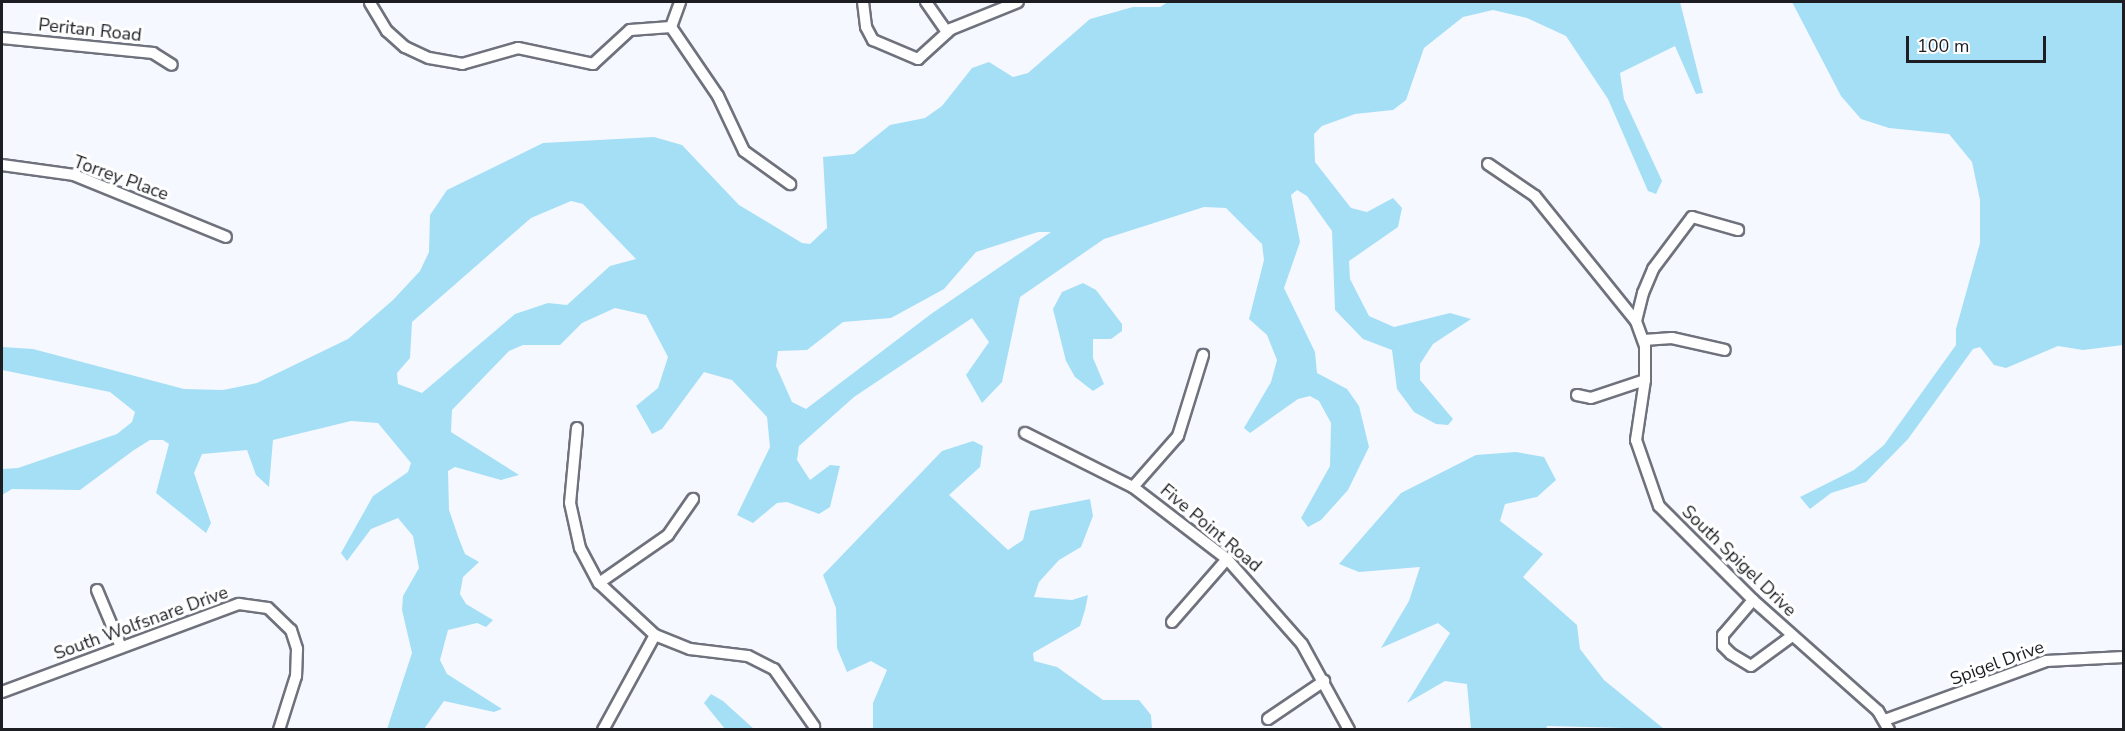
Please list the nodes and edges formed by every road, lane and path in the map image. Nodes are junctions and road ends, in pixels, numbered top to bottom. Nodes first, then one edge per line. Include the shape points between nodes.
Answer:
1 (680, 2) edge
2 (863, 2) edge
3 (926, 2) edge
4 (1018, 2) edge
5 (370, 3) edge
6 (671, 27) junction
7 (946, 32) junction
8 (2, 38) edge
9 (172, 65) dead end
10 (1488, 164) dead end
11 (2, 165) edge
12 (790, 184) dead end
13 (1738, 231) dead end
14 (226, 237) dead end
15 (1635, 321) junction
16 (1644, 340) junction
17 (1725, 350) dead end
18 (1203, 355) dead end
19 (1645, 380) junction
20 (1577, 395) dead end
21 (577, 429) dead end
22 (1025, 434) dead end
23 (1133, 487) junction
24 (693, 499) dead end
25 (1227, 559) junction
26 (599, 583) junction
27 (97, 590) dead end
28 (1753, 600) junction
29 (1172, 622) dead end
30 (656, 634) junction
31 (1792, 636) junction
32 (121, 647) junction
33 (2124, 657) edge
34 (1324, 681) junction
35 (2, 692) edge
36 (1268, 719) dead end
37 (1887, 725) edge
38 (814, 726) dead end
39 (279, 729) edge
40 (603, 729) edge
41 (1349, 729) edge

1 - 6 street
2 - 7 street via 866,27 873,40 912,59 924,57
3 - 7 street
4 - 7 street
5 - 6 street via 387,31 405,47 429,58 462,64 518,48 593,64 630,30
6 - 12 street via 718,96 744,152
8 - 9 street, Peritan Road via 153,53
10 - 15 street, South Spigel Drive via 1535,196
11 - 14 street, Torrey Place via 74,175
13 - 15 street via 1692,217 1653,269
15 - 16 street, South Spigel Drive
16 - 17 street via 1672,338
16 - 19 street, South Spigel Drive
18 - 23 street via 1178,436
19 - 20 street via 1591,398
19 - 28 street, South Spigel Drive via 1636,440 1652,492 1667,516
21 - 26 street via 570,503 580,548
22 - 23 street, Five Point Road
23 - 25 street, Five Point Road
24 - 26 street via 668,536
25 - 29 street
25 - 34 street, Five Point Road via 1283,619
26 - 30 street
27 - 32 street
28 - 31 street, South Spigel Drive
28 - 31 street via 1723,634 1723,646 1731,654 1751,666
30 - 38 street via 690,649 748,656 774,669
30 - 40 street
31 - 37 street, South Spigel Drive
32 - 35 street, South Wolfsnare Drive
32 - 39 street, South Wolfsnare Drive via 239,604 268,608 291,630 297,649 296,676
33 - 37 street, Spigel Drive via 2046,661
34 - 36 street
34 - 41 street, Five Point Road

